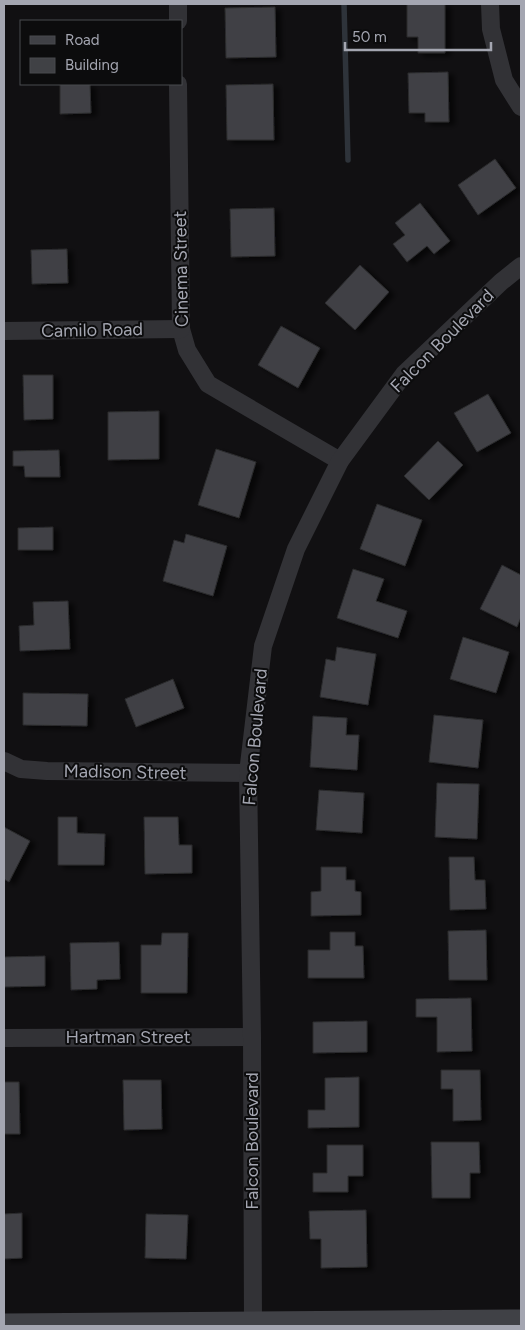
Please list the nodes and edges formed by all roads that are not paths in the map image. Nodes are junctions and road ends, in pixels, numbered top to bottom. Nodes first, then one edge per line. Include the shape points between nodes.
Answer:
1 (178, 4) edge
2 (490, 4) edge
3 (178, 20) edge
4 (178, 85) edge
5 (521, 107) edge
6 (521, 266) edge
7 (181, 329) junction
8 (4, 332) edge
9 (340, 461) junction
10 (4, 761) edge
11 (248, 773) junction
12 (252, 1037) junction
13 (4, 1038) edge
14 (521, 1322) edge
15 (253, 1325) edge
16 (4, 1326) edge

1 - 3 street
2 - 5 street via 491,29 504,80
4 - 7 street, Cinema Street
6 - 9 street, Falcon Boulevard via 404,374
7 - 8 street, Camilo Road
7 - 9 street, Cinema Street via 187,350 208,384
9 - 11 street, Falcon Boulevard via 296,549 263,646
10 - 11 street, Madison Street via 21,769 47,771
11 - 12 street, Falcon Boulevard
12 - 13 street, Hartman Street
12 - 15 street, Falcon Boulevard
14 - 15 main road
15 - 16 main road

